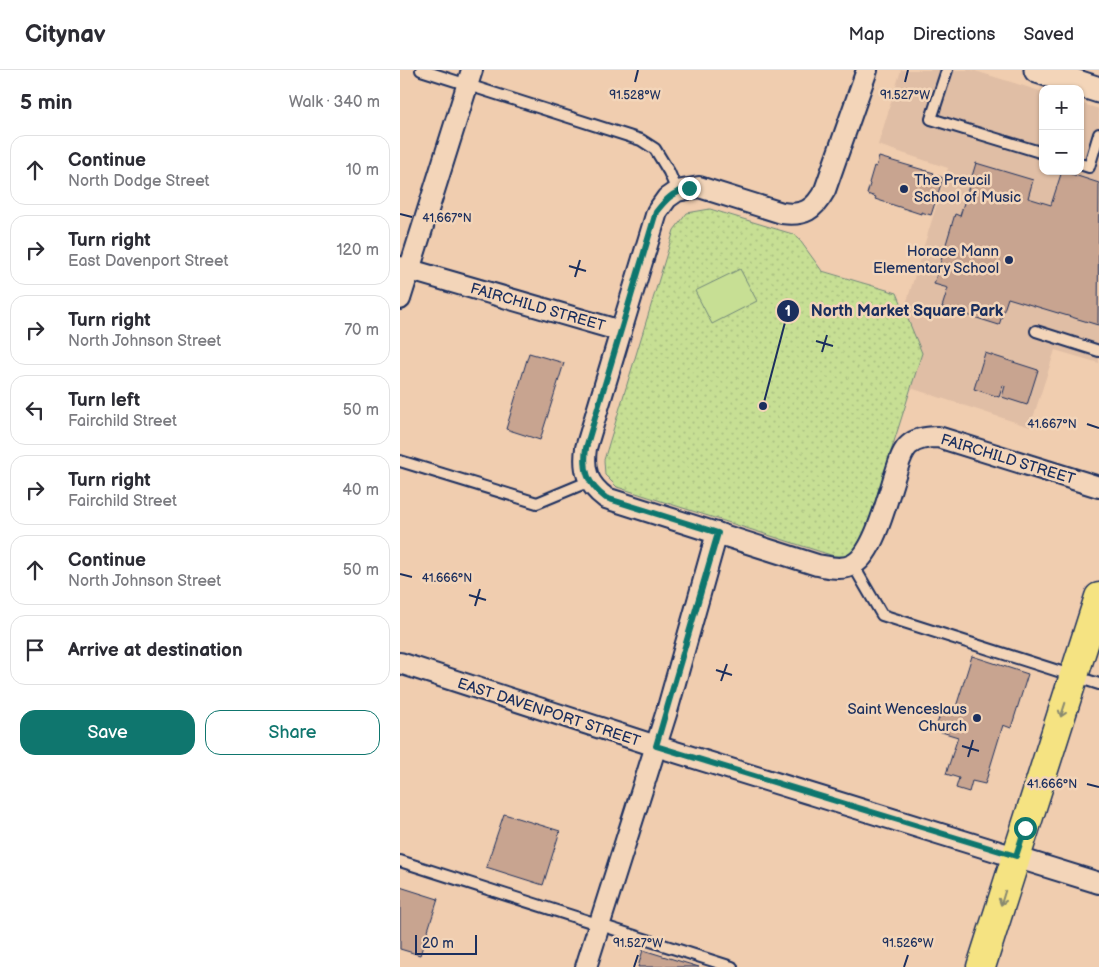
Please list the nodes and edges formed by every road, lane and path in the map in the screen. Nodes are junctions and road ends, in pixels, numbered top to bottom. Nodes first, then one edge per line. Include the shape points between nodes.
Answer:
1 (421, 70) edge
2 (867, 70) edge
3 (947, 70) edge
4 (1037, 70) edge
5 (470, 78) edge
6 (1099, 90) edge
7 (1099, 134) edge
8 (1039, 152) edge
9 (1084, 165) edge
10 (677, 191) junction
11 (405, 268) edge
12 (400, 299) edge
13 (621, 331) junction
14 (1036, 331) dead end
15 (1099, 351) edge
16 (400, 461) edge
17 (590, 481) junction
18 (1099, 486) edge
19 (718, 533) junction
20 (854, 565) junction
21 (1099, 597) edge
22 (400, 663) edge
23 (1086, 679) edge
24 (656, 746) junction
25 (1016, 856) junction
26 (400, 861) edge
27 (1099, 883) edge
28 (600, 924) junction
29 (586, 967) edge
30 (732, 967) edge
31 (981, 967) edge

1 - 5 lane
2 - 10 street via 825,190 809,210 796,215 782,213 699,187
3 - 8 lane via 931,119
4 - 6 street
5 - 10 lane via 640,140 655,149
5 - 11 street
7 - 9 lane via 1089,167
10 - 13 street via 656,212
11 - 12 street
11 - 13 street, FAIRCHILD STREET
13 - 17 street, FAIRCHILD STREET via 586,448 584,464
14 - 15 lane
16 - 17 lane via 537,503
17 - 19 street via 606,498
18 - 20 street, FAIRCHILD STREET via 938,437 917,440 908,446 900,460 872,542
19 - 20 street via 817,565 837,569
19 - 24 street
20 - 23 lane via 882,615
21 - 23 main road
22 - 24 street, EAST DAVENPORT STREET
23 -> 25 main road
24 - 25 street, EAST DAVENPORT STREET
24 - 28 street
25 - 27 street, EAST DAVENPORT STREET
25 -> 31 main road
26 - 28 lane
28 - 29 street
28 - 30 lane

